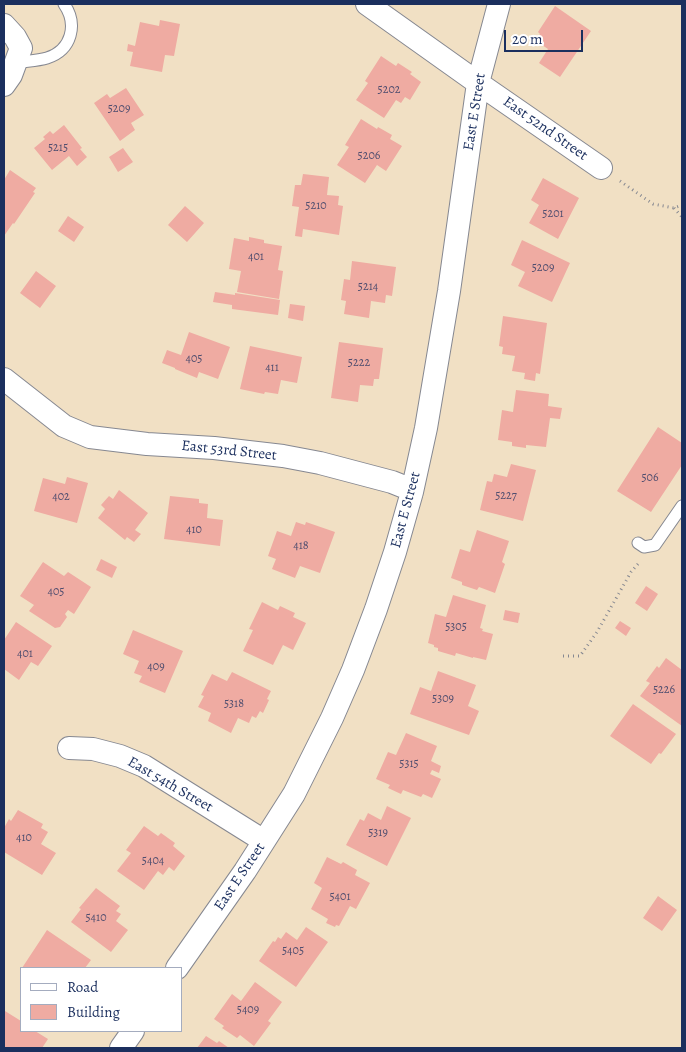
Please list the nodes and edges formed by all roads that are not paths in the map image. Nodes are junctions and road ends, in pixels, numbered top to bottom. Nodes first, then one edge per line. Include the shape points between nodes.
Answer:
1 (64, 4) edge
2 (367, 4) edge
3 (499, 4) edge
4 (4, 25) edge
5 (18, 55) junction
6 (478, 83) junction
7 (4, 86) edge
8 (601, 168) road end
9 (4, 379) edge
10 (412, 492) junction
11 (682, 506) edge
12 (638, 543) dead end
13 (69, 748) dead end
14 (264, 841) junction
15 (177, 967) edge
16 (132, 1032) edge
17 (120, 1048) edge

1 - 5 lane via 72,23 66,45 46,58
2 - 6 street, East 52nd Street
3 - 6 street, East E Street
4 - 5 street via 14,37
5 - 7 street
6 - 8 street, East 52nd Street
6 - 10 street, East E Street via 449,291
9 - 10 street, East 53rd Street via 64,426 90,437 284,456 392,482
10 - 14 street, East E Street via 392,561 353,670 294,794
11 - 12 lane via 656,545 644,547
13 - 14 street, East 54th Street via 93,749 144,766
14 - 15 street, East E Street
16 - 17 street

